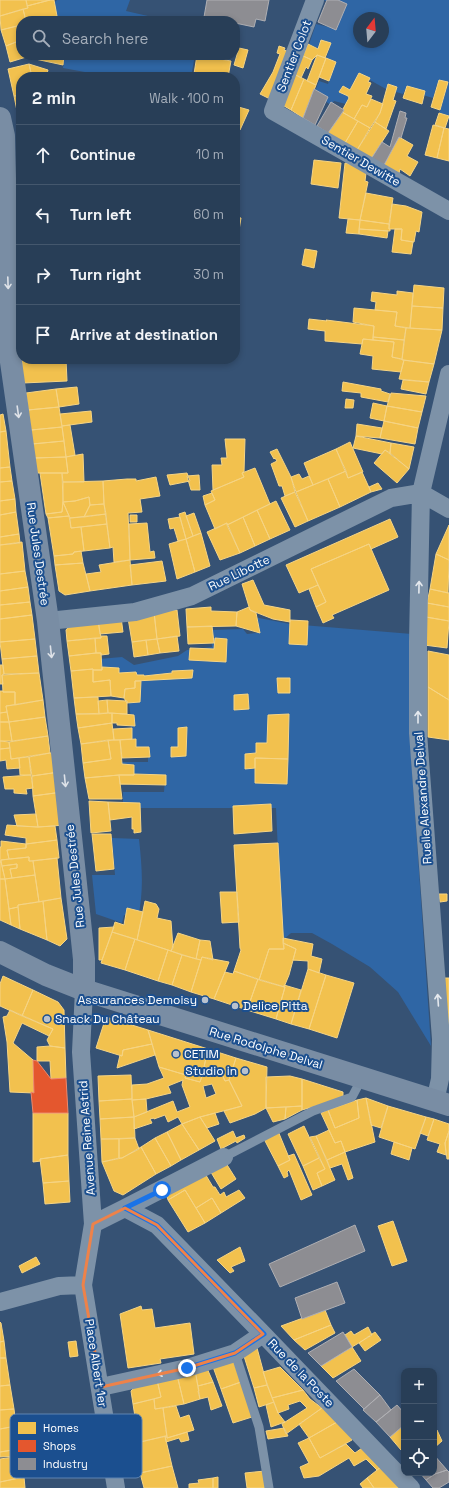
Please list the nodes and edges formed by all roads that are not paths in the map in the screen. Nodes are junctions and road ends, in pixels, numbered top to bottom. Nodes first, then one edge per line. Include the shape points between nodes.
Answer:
1 (315, 0) edge
2 (273, 111) joint
3 (1, 130) edge
4 (449, 211) edge
5 (13, 219) edge
6 (5, 350) edge
7 (449, 374) edge
8 (421, 493) junction
9 (449, 509) edge
10 (48, 621) junction
11 (0, 952) edge
12 (84, 990) junction
13 (444, 1076) edge
14 (362, 1078) junction
15 (442, 1103) edge
16 (224, 1157) joint
17 (125, 1208) junction
18 (93, 1224) junction
19 (83, 1285) junction
20 (0, 1302) edge
21 (264, 1334) junction
22 (235, 1353) junction
23 (101, 1387) junction
24 (105, 1414) edge
25 (115, 1478) edge
26 (116, 1488) edge
27 (269, 1488) edge
28 (411, 1488) edge

1 - 2 street, Sentier Colot
2 - 4 street, Sentier Dewitte
3 - 5 street, Rue Jules Destrée
5 -> 6 street, Rue Jules Destrée
6 -> 10 street, Rue Jules Destrée
7 - 8 street, Ruelle Alexandre Delval
8 - 9 street
8 - 10 street, Rue Libotte via 391,498 192,596 135,612
13 -> 8 street, Ruelle Alexandre Delval via 418,733
10 -> 12 street, Rue Jules Destrée via 84,959
11 - 12 street, Rue Rodolphe Delval
12 - 14 street, Rue Rodolphe Delval
12 - 18 street, Avenue Reine Astrid via 81,1052
13 - 15 street, Ruelle Alexandre Delval
14 - 15 street, Rue Rodolphe Delval
14 - 16 lane via 352,1097 314,1111
16 - 17 street
17 - 18 street
17 - 21 street, Rue de la Poste via 157,1225
18 - 19 street, Avenue Reine Astrid
19 - 20 street via 58,1286
19 - 23 street, Place Albert 1er
21 - 22 street
21 - 28 street, Rue de la Poste
22 -> 23 street via 187,1368
22 - 27 lane via 259,1427
23 - 24 street, Place Albert 1er
25 - 26 street, Place Albert 1er

